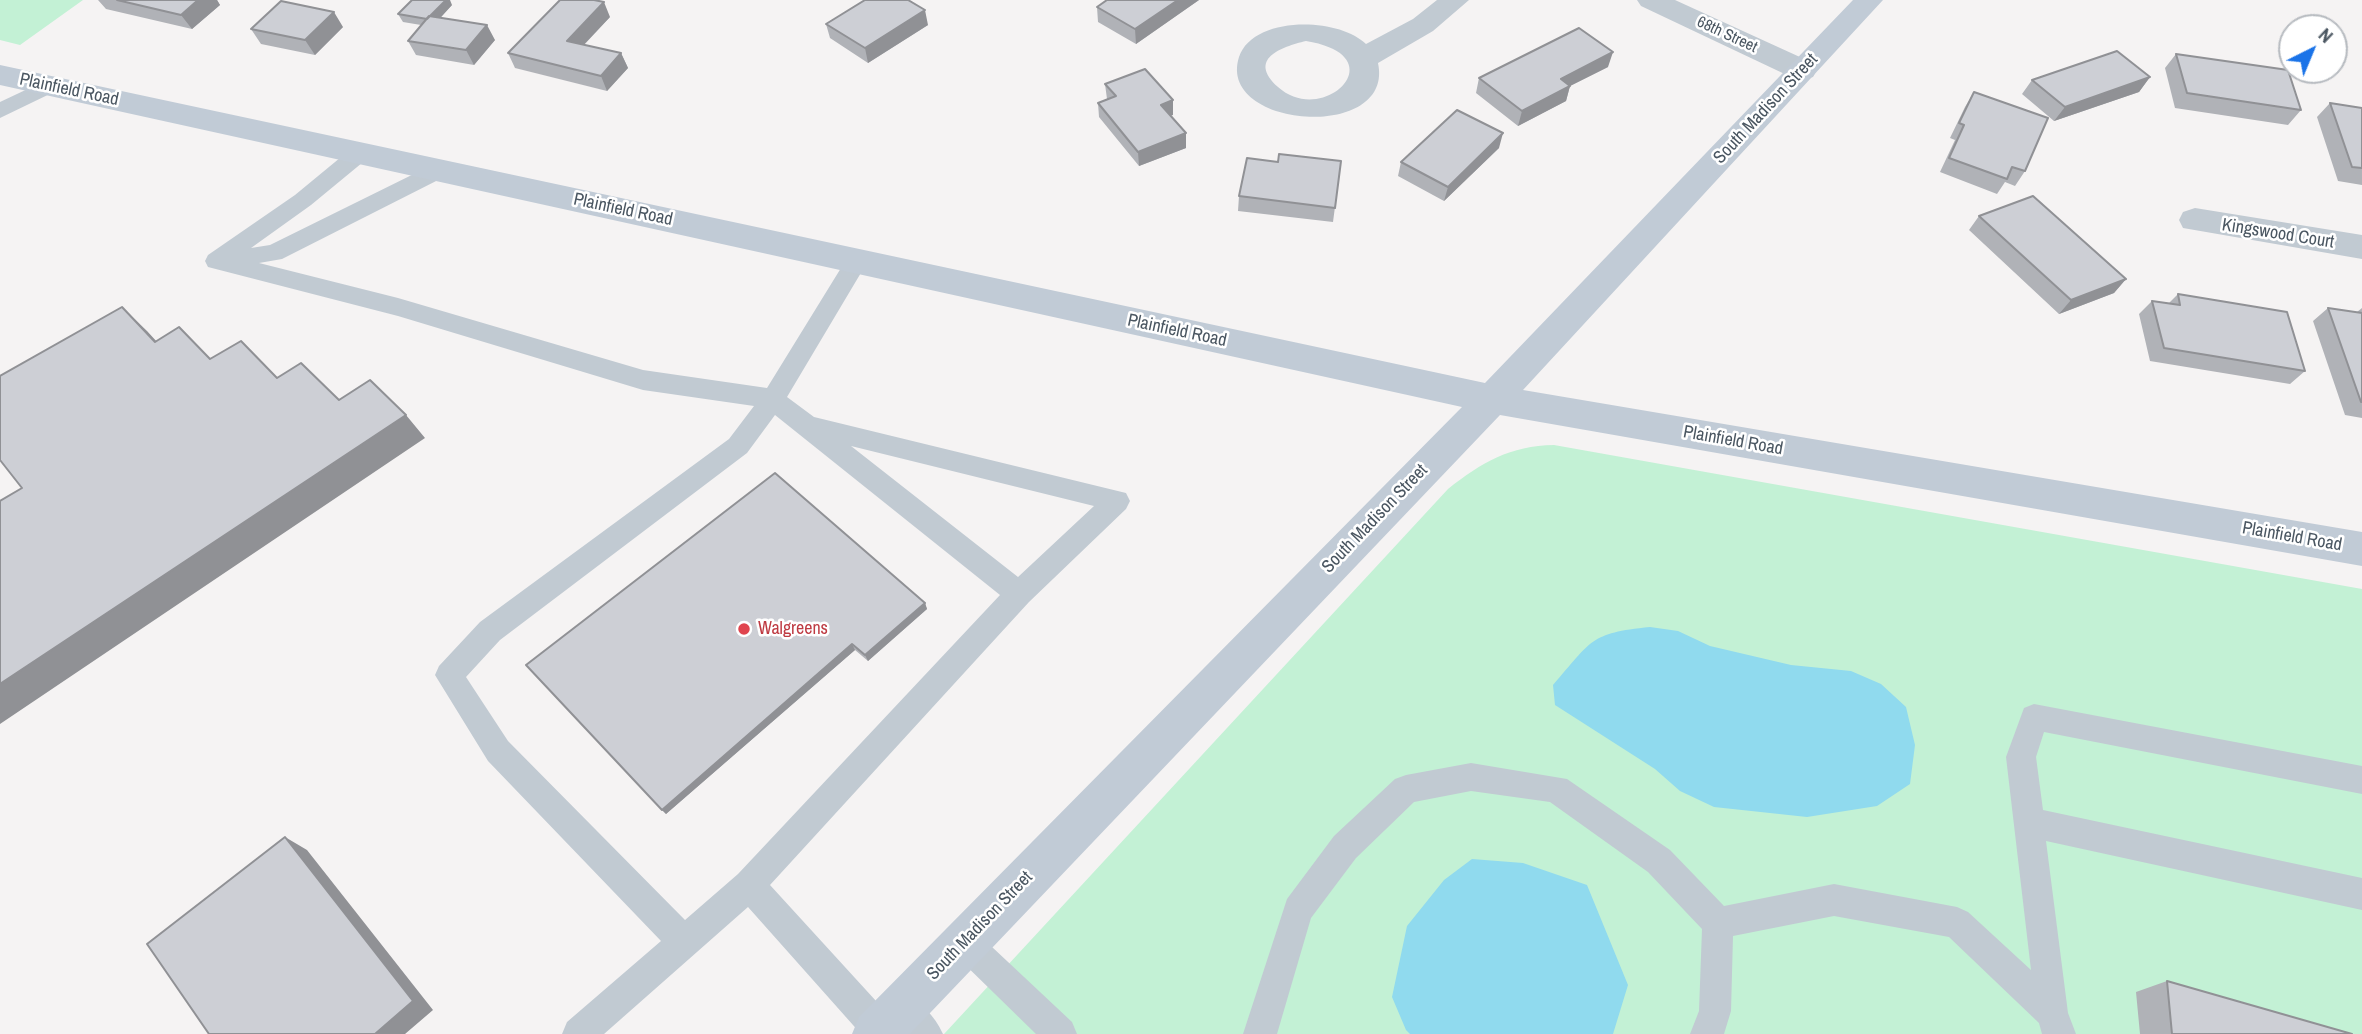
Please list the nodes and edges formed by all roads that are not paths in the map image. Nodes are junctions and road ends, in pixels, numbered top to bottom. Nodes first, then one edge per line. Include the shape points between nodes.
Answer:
1 (1455, 0) edge
2 (1651, 0) edge
3 (1869, 0) edge
4 (1362, 59) dead end
5 (1802, 70) junction
6 (0, 75) edge
7 (51, 85) junction
8 (0, 111) edge
9 (360, 153) junction
10 (440, 170) junction
11 (2195, 220) dead end
12 (2362, 247) edge
13 (216, 261) junction
14 (857, 261) junction
15 (773, 399) junction
16 (1492, 399) junction
17 (805, 425) junction
18 (2362, 549) edge
19 (1019, 594) junction
20 (2362, 780) edge
21 (2028, 822) junction
22 (749, 885) junction
23 (2362, 894) edge
24 (1718, 923) junction
25 (684, 942) junction
26 (964, 942) junction
27 (2056, 1023) edge
28 (896, 1027) edge
29 (579, 1034) edge
30 (1060, 1034) edge
31 (1260, 1034) edge
32 (1707, 1034) edge

1 - 4 street via 1423,25
2 - 5 street, 68th Street
3 - 5 main road, South Madison Street
5 - 16 main road, South Madison Street
6 - 7 main road, Plainfield Road
7 - 8 lane
7 - 9 main road, Plainfield Road
9 - 10 main road, Plainfield Road
9 - 13 lane
10 - 13 lane via 274,253
10 - 14 main road, Plainfield Road
11 - 12 street, Kingswood Court
13 - 15 lane via 398,307 643,380
14 - 15 lane
14 - 16 main road, Plainfield Road
15 - 17 lane
15 - 25 lane via 738,446 490,631 449,675 498,751
16 - 18 main road, Plainfield Road
16 - 26 main road, South Madison Street
17 - 19 lane
17 - 19 lane via 1117,501
19 - 22 lane
20 - 21 lane via 2034,717 2021,757
21 - 23 lane
21 - 27 lane
22 - 25 lane
22 - 28 lane
24 - 27 lane via 1834,900 1957,923
24 - 31 lane via 1659,861 1556,789 1471,777 1406,789 1345,847 1298,910
24 - 32 lane via 1716,1011
25 - 29 lane
26 - 28 main road, South Madison Street
26 - 30 lane

